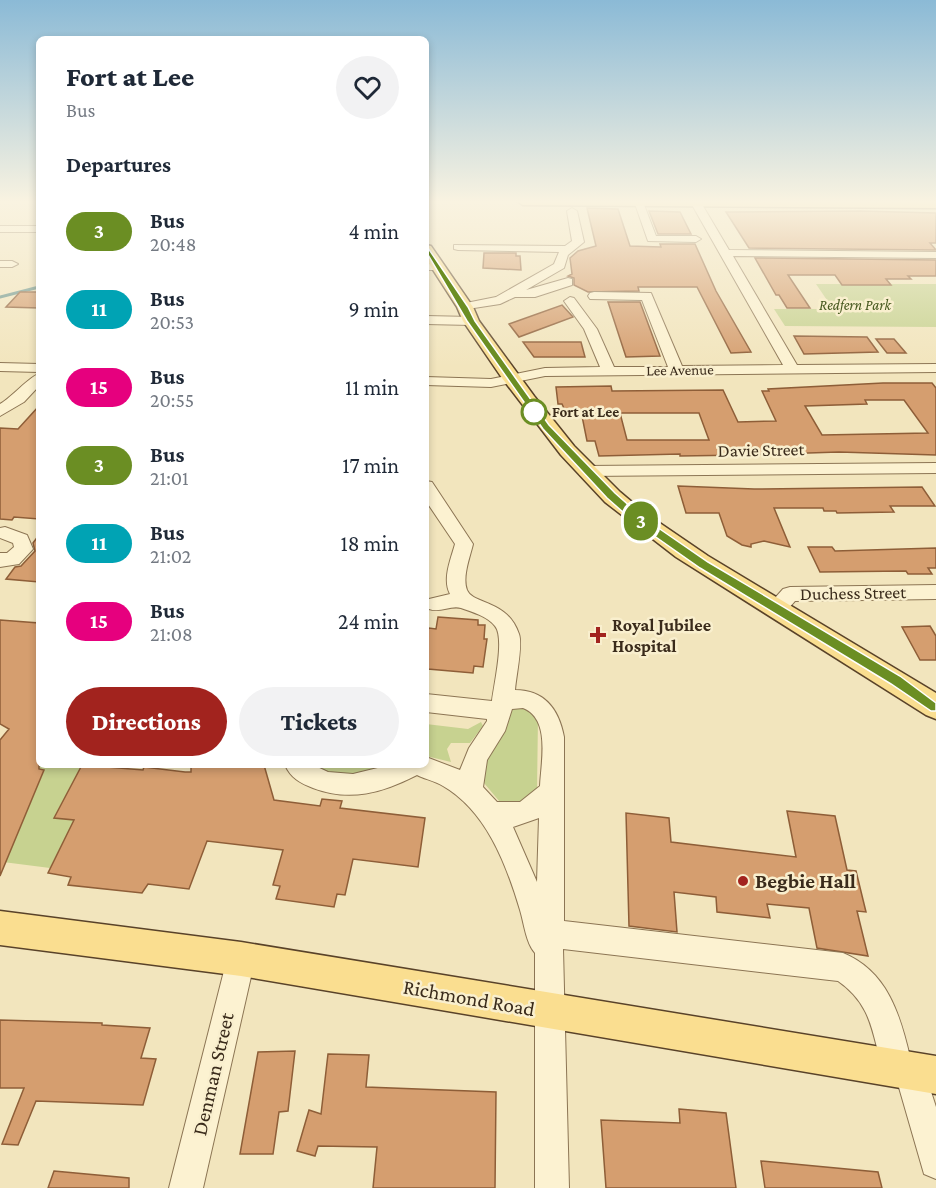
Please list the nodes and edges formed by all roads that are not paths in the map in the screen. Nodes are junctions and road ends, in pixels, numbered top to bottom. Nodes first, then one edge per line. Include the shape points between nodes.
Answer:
1 (562, 256) edge
2 (728, 256) edge
3 (432, 267) edge
4 (568, 282) dead end
5 (515, 292) junction
6 (594, 296) dead end
7 (570, 301) dead end
8 (468, 314) junction
9 (429, 320) edge
10 (0, 367) edge
11 (36, 368) edge
12 (936, 368) edge
13 (792, 369) junction
14 (676, 370) junction
15 (609, 371) junction
16 (511, 379) junction
17 (36, 381) edge
18 (429, 381) edge
19 (0, 411) edge
20 (936, 468) edge
21 (586, 471) junction
22 (431, 495) edge
23 (2, 531) edge
24 (0, 560) edge
25 (936, 592) edge
26 (462, 599) junction
27 (436, 604) dead end
28 (776, 608) junction
29 (429, 703) edge
30 (502, 706) junction
31 (936, 707) edge
32 (299, 768) edge
33 (409, 768) edge
34 (424, 768) edge
35 (551, 792) junction
36 (478, 802) junction
37 (0, 928) edge
38 (549, 933) junction
39 (241, 959) junction
40 (549, 963) junction
41 (550, 1012) junction
42 (915, 1072) edge
43 (936, 1162) edge
44 (186, 1188) edge
45 (552, 1188) edge

1 - 5 street via 560,266
2 - 13 street
3 - 8 main road
4 - 5 street via 523,295
5 - 8 street
6 - 14 street via 647,296
7 - 15 street via 590,329
8 - 9 street
8 - 16 main road
10 - 11 street
12 - 13 street, Lee Avenue
13 - 14 street, Lee Avenue
14 - 15 street, Lee Avenue
15 - 16 street, Lee Avenue via 545,372
16 - 18 street, Lee Avenue via 491,383
16 - 21 main road via 546,427
17 - 19 street
20 - 21 street, Davie Street
21 - 28 main road via 669,542
22 - 26 street via 464,544 448,572
23 - 24 street via 21,538 24,549 12,559
25 - 28 street, Duchess Street via 790,594
26 - 27 street
26 - 30 street via 491,612 508,627
28 - 31 main road
29 - 30 street
30 - 35 street via 515,698 527,699 559,718
30 - 36 street via 497,724 472,768
32 - 33 street via 320,780 351,786 378,782
34 - 36 street via 455,780
35 - 36 street via 537,807 518,816 504,816
35 - 38 street
36 - 40 street via 498,826 518,867
37 - 39 main road, Richmond Road
38 - 40 street
38 - 42 street via 843,967 872,989
39 - 41 main road, Richmond Road
39 - 44 street, Denman Street
40 - 41 street
41 - 42 main road, Richmond Road
41 - 45 street
42 - 43 street

